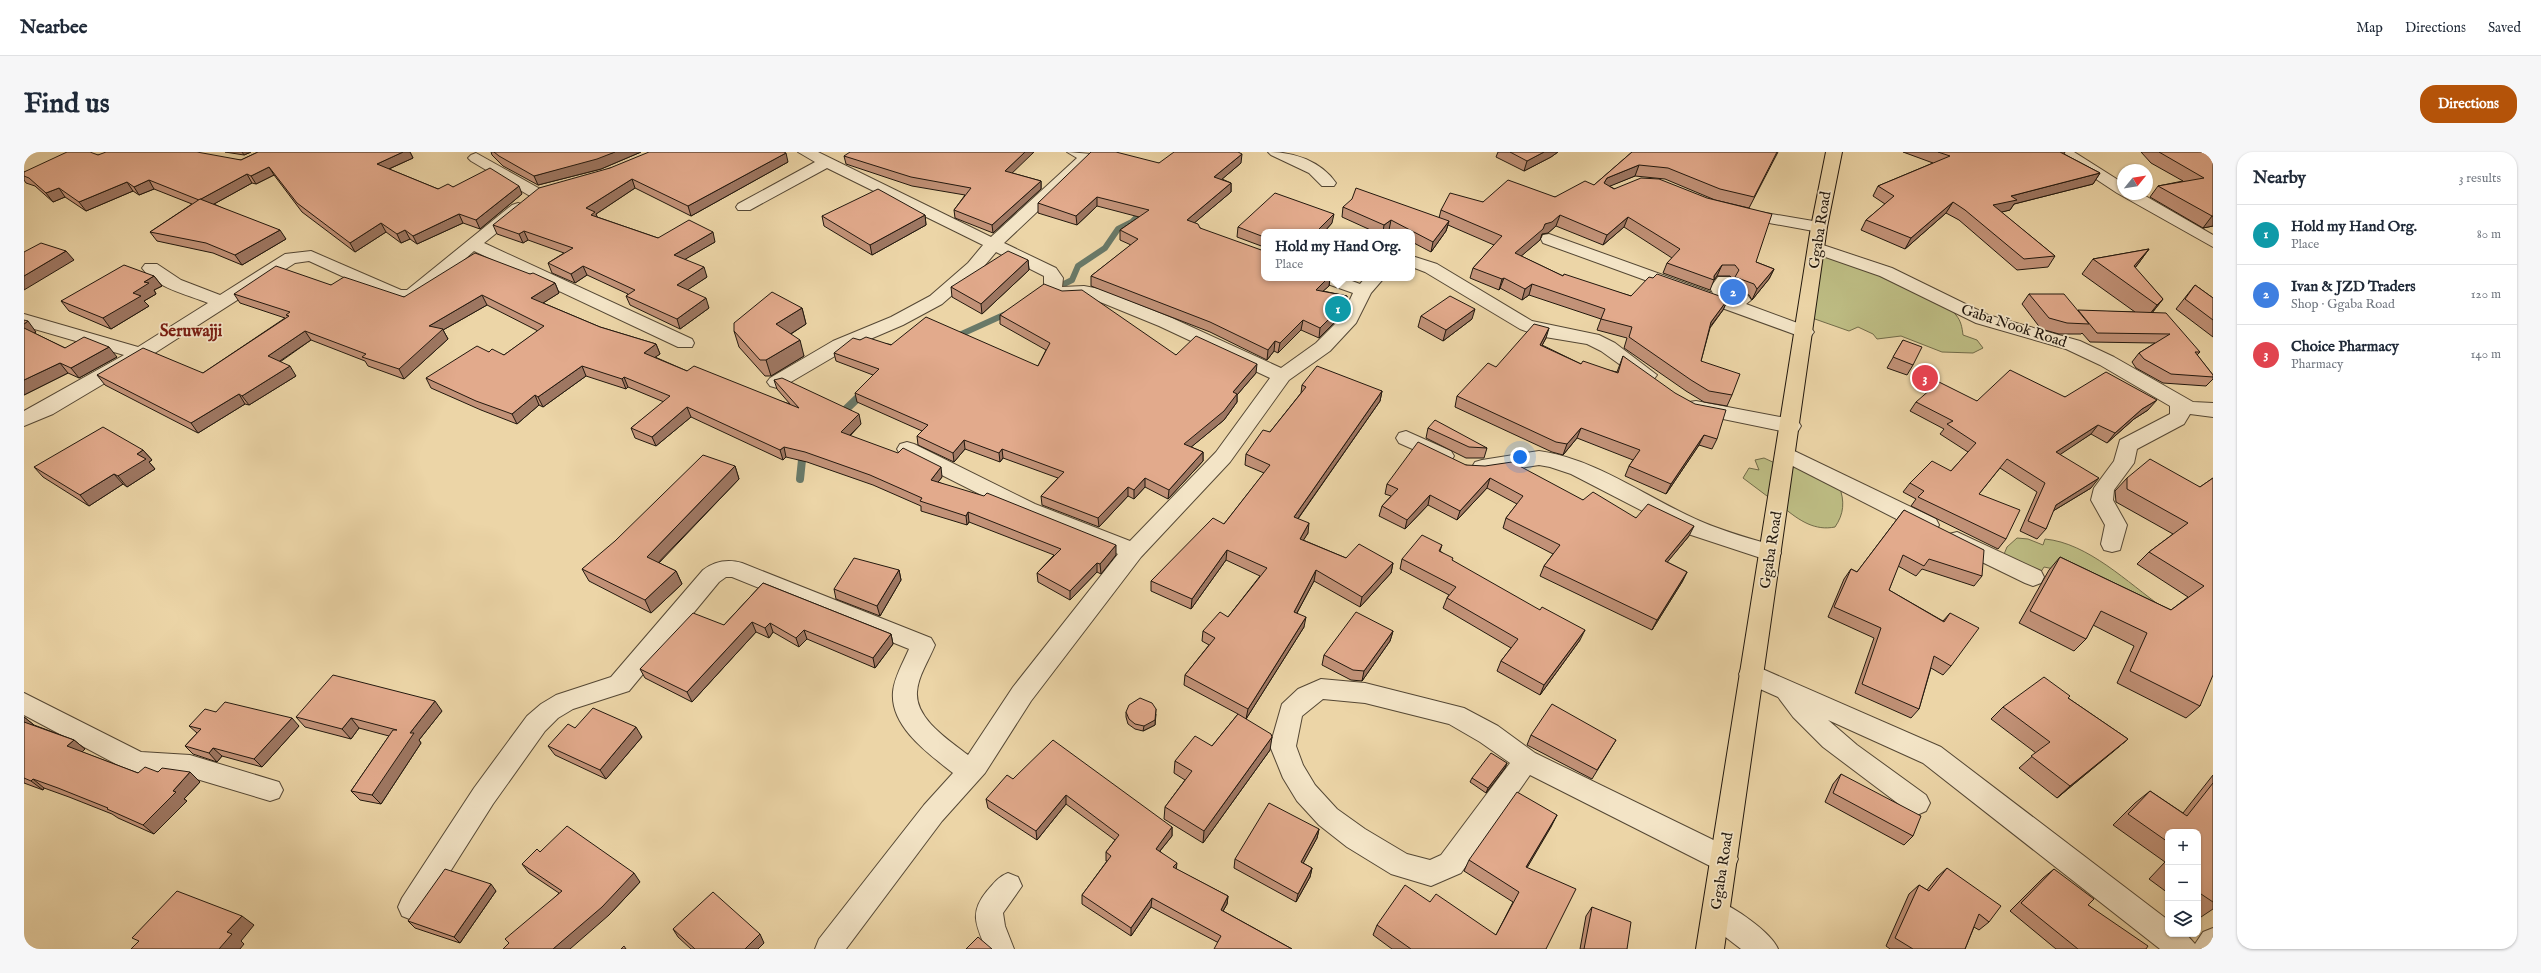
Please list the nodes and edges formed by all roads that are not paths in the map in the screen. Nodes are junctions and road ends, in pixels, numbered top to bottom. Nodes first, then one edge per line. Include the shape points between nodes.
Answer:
1 (806, 152) edge
2 (1075, 152) edge
3 (1276, 152) edge
4 (1834, 152) edge
5 (2063, 152) edge
6 (476, 158) dead end
7 (827, 162) junction
8 (1328, 183) dead end
9 (2117, 186) edge
10 (2140, 200) edge
11 (744, 207) dead end
12 (1724, 208) edge
13 (1818, 238) junction
14 (1549, 239) dead end
15 (2213, 242) edge
16 (472, 244) junction
17 (993, 244) junction
18 (1415, 262) edge
19 (151, 268) dead end
20 (1346, 281) edge
21 (1724, 281) dead end
22 (1369, 285) edge
23 (220, 302) junction
24 (24, 320) edge
25 (1805, 328) junction
26 (685, 343) dead end
27 (140, 354) junction
28 (1282, 376) junction
29 (777, 382) edge
30 (1660, 384) edge
31 (1678, 397) edge
32 (2179, 403) junction
33 (2210, 410) edge
34 (24, 419) edge
35 (1791, 426) junction
36 (1406, 438) dead end
37 (907, 449) edge
38 (1786, 454) junction
39 (2112, 544) dead end
40 (1132, 551) junction
41 (1770, 553) junction
42 (2033, 577) dead end
43 (1751, 674) junction
44 (1786, 690) junction
45 (24, 703) edge
46 (1526, 761) junction
47 (970, 771) junction
48 (270, 790) dead end
49 (1917, 803) dead end
50 (1724, 859) junction
51 (1008, 886) dead end
52 (412, 907) dead end
53 (1716, 913) junction
54 (2213, 942) edge
55 (829, 949) edge
56 (1000, 949) edge
57 (1710, 949) edge
58 (1764, 949) edge
59 (2183, 949) edge
60 (2207, 949) edge

1 - 7 street
2 - 17 street via 1087,157
3 - 8 street via 1315,170
4 - 13 main road, Ggaba Road
5 - 9 street
6 - 16 street via 543,191
7 - 11 street
7 - 17 street
10 - 15 street
12 - 13 street, Gaba Nook Road via 1766,219
13 - 25 main road, Ggaba Road
13 - 32 street, Gaba Nook Road via 1982,319 2073,345 2107,361
14 - 25 street
16 - 23 street via 410,295 398,295 305,255 284,261
16 - 26 street
17 - 28 street via 1054,274 1053,290 1058,293 1086,290 1092,292
17 - 29 street via 974,267 924,308 840,345
18 - 30 street via 1431,268 1538,330 1592,339 1608,347
19 - 23 street via 164,280 198,291
20 - 22 street
21 - 25 street via 1720,288 1724,293
22 - 28 street via 1350,319 1323,347
23 - 27 street
24 - 27 street
25 - 35 main road, Ggaba Road
27 - 34 street via 46,409
28 - 40 street via 1223,457
31 - 35 street via 1698,408
32 - 33 street, Gaba Nook Road
32 - 39 street via 2181,413 2177,419 2127,445 2124,463 2104,488 2102,500 2116,525
35 - 38 main road, Ggaba Road
36 - 41 street via 1463,466 1482,467 1539,458 1553,460 1578,469 1693,527
37 - 40 street via 1027,509
38 - 41 main road, Ggaba Road
38 - 42 street
40 - 47 street via 1022,694
41 - 43 main road, Ggaba Road
43 - 44 street
43 - 50 main road, Ggaba Road
44 - 49 street via 1808,719 1841,748
44 - 59 street via 1932,755
45 - 48 street via 138,763 190,766
46 - 46 street via 1451,864 1431,873 1401,866 1328,818 1306,793 1292,770 1282,746 1291,711 1307,696 1321,689 1343,690 1455,715 1489,734
46 - 50 street
47 - 52 street via 941,749 907,710 904,692 922,645 734,569 720,570 689,600 620,684 606,692 571,699 532,728 468,819
47 - 55 street via 933,813
50 - 53 main road, Ggaba Road
51 - 56 street via 989,910 990,926
53 - 57 main road, Ggaba Road
53 - 58 street
54 - 60 street

